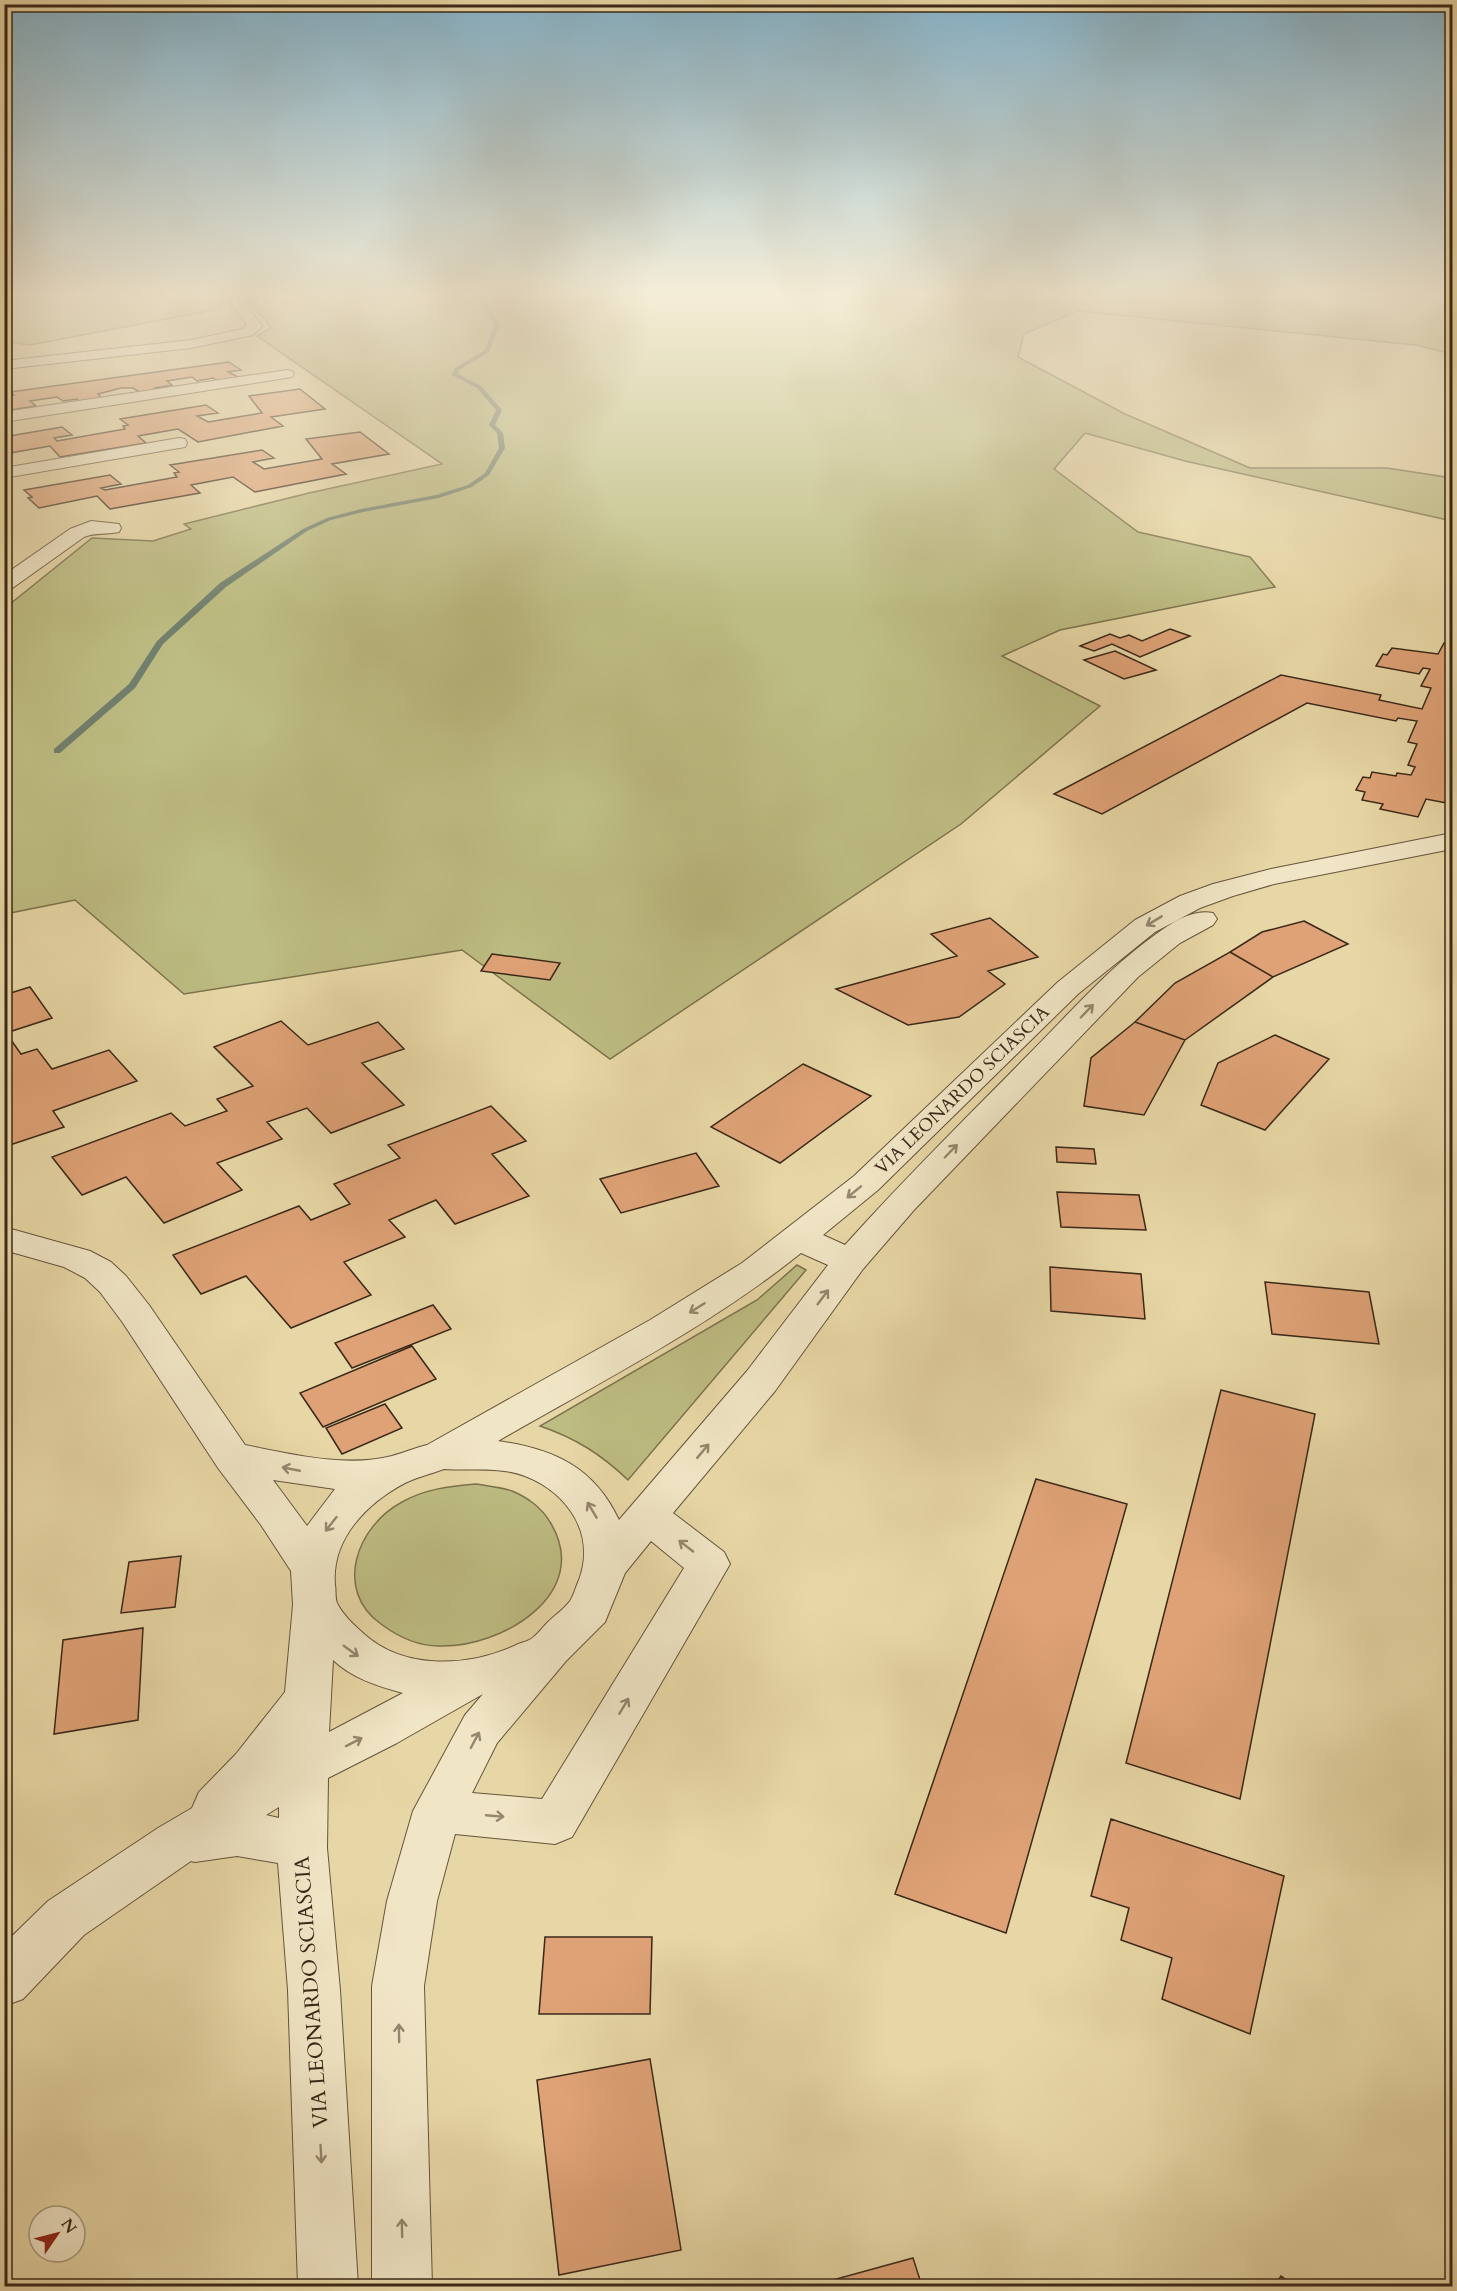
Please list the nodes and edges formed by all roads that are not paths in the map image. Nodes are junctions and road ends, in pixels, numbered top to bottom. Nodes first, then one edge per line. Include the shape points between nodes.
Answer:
1 (130, 398) edge
2 (4, 417) edge
3 (179, 443) dead end
4 (4, 473) edge
5 (112, 528) dead end
6 (4, 585) edge
7 (1452, 842) edge
8 (1452, 859) edge
9 (4, 1238) edge
10 (799, 1238) junction
11 (850, 1261) junction
12 (441, 1455) junction
13 (232, 1458) junction
14 (391, 1472) junction
15 (657, 1506) junction
16 (606, 1565) junction
17 (314, 1587) junction
18 (550, 1648) junction
19 (469, 1678) junction
20 (306, 1697) junction
21 (305, 1767) junction
22 (434, 1821) junction
23 (175, 1844) junction
24 (302, 1848) junction
25 (4, 1981) edge
26 (328, 2286) edge
27 (402, 2286) edge

1 - 2 street
3 - 4 street
5 - 6 street via 91,527 76,533
7 -> 10 street, VIA LEONARDO SCIASCIA via 1223,890 1145,926 1068,988 866,1183
11 -> 8 street, VIA LEONARDO SCIASCIA via 1098,1000 1170,937 1212,915 1288,891
9 - 13 street via 77,1259 113,1284
10 - 11 street
10 -> 12 street, VIA LEONARDO SCIASCIA via 663,1329
15 -> 11 street, VIA LEONARDO SCIASCIA via 761,1381
12 - 14 street
16 -> 12 street via 604,1535 593,1508 574,1485 546,1467 514,1456
14 -> 13 street via 314,1473
13 - 17 street via 276,1514
14 -> 17 street, VIA LEONARDO SCIASCIA via 349,1501 324,1533
15 - 16 street, VIA LEONARDO SCIASCIA
22 -> 15 street via 555,1822 710,1564
16 - 18 street via 589,1610
17 -> 19 street via 325,1625 360,1658 383,1670 420,1678
17 - 20 street, VIA LEONARDO SCIASCIA
18 - 19 street via 526,1662
22 -> 18 street via 481,1729
21 -> 19 street
20 - 21 street, VIA LEONARDO SCIASCIA
20 - 23 street via 235,1790
21 - 23 street
21 - 24 street, VIA LEONARDO SCIASCIA
27 -> 22 street via 398,1986 412,1901
23 - 24 street via 235,1833 267,1836
23 - 25 street via 66,1918
24 -> 26 street, VIA LEONARDO SCIASCIA via 314,1990

